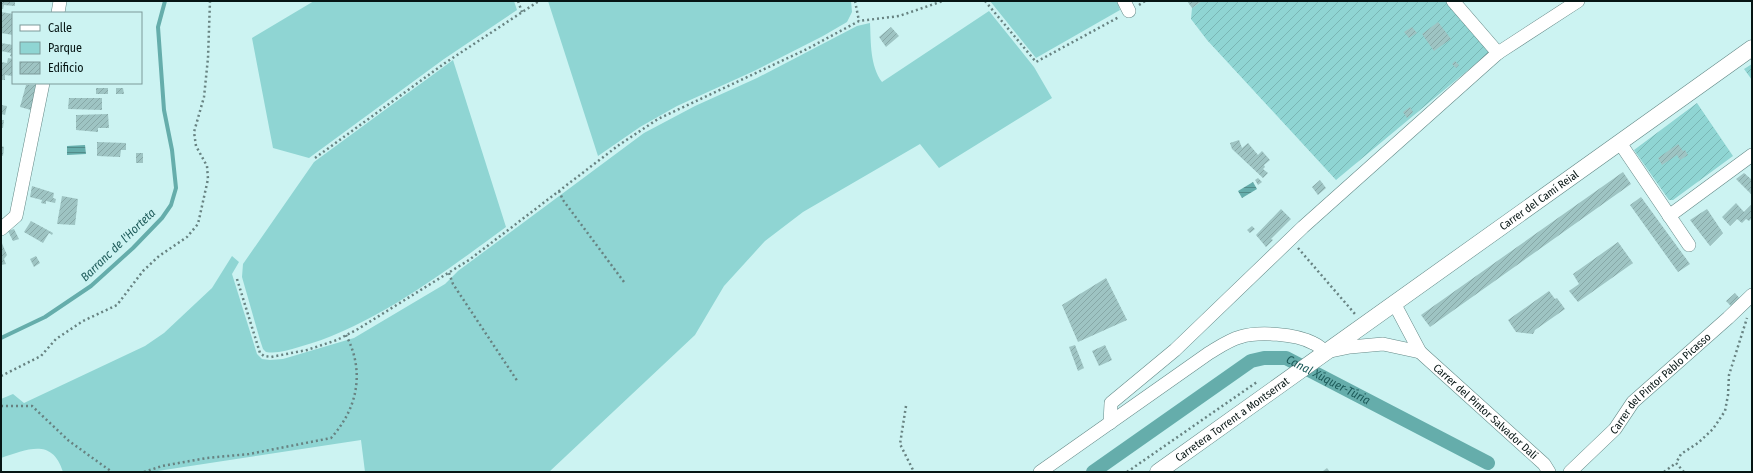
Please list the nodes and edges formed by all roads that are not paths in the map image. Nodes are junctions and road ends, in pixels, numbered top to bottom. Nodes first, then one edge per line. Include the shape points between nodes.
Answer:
1 (60, 1) edge
2 (1452, 1) edge
3 (1578, 1) edge
4 (58, 12) edge
5 (1752, 48) edge
6 (1498, 53) junction
7 (43, 84) edge
8 (1620, 143) junction
9 (1752, 155) edge
10 (1669, 216) junction
11 (1, 229) edge
12 (1689, 245) dead end
13 (1752, 294) edge
14 (1394, 304) junction
15 (1420, 352) junction
16 (1323, 354) junction
17 (1110, 423) junction
18 (1040, 472) edge
19 (1158, 472) edge
20 (1549, 472) edge
21 (1570, 472) edge

1 - 4 street
2 - 6 street
3 - 6 street
5 - 8 main road, Carrer del Camí Reial
6 - 17 street via 1290,238 1175,350 1111,403
7 - 11 street via 16,216
8 - 10 street
8 - 14 main road, Carrer del Camí Reial
9 - 10 street
10 - 12 street
13 - 21 street, Carrer del Pintor Pablo Picasso via 1633,402 1615,429
14 - 15 street, Carrer del Pintor Salvador Dalí
14 - 16 main road, Carrer del Camí Reial
15 - 16 street, Carrer del Pintor Salvador Dalí via 1383,344 1350,347
15 - 20 street, Carrer del Pintor Salvador Dalí via 1544,464
16 - 17 street via 1314,343 1300,338 1269,334 1241,336 1210,353
16 - 19 main road, Carretera Torrent a Montserrat
17 - 18 street

